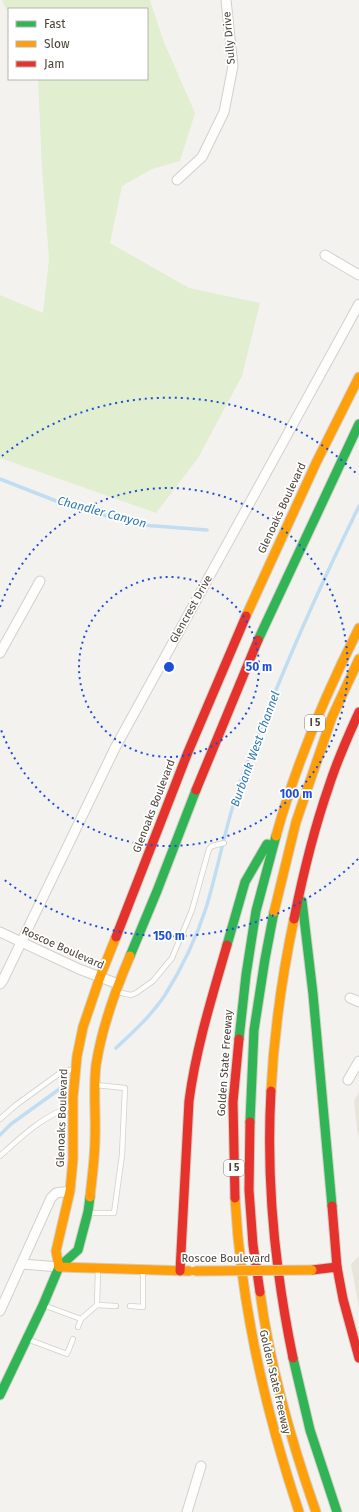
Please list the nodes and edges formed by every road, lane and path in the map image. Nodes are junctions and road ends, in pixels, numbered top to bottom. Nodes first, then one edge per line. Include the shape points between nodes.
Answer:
1 (226, 0) edge
2 (177, 180) dead end
3 (325, 255) dead end
4 (359, 275) edge
5 (359, 304) edge
6 (359, 377) edge
7 (359, 424) edge
8 (40, 581) dead end
9 (359, 628) edge
10 (0, 653) edge
11 (359, 659) edge
12 (359, 712) edge
13 (334, 738) dead end
14 (280, 821) junction
15 (224, 843) dead end
16 (300, 888) junction
17 (0, 932) edge
18 (21, 942) junction
19 (100, 977) junction
20 (0, 984) edge
21 (116, 988) junction
22 (350, 998) dead end
23 (359, 1002) edge
24 (359, 1060) edge
25 (75, 1069) junction
26 (348, 1080) dead end
27 (95, 1084) junction
28 (73, 1106) junction
29 (0, 1120) edge
30 (0, 1156) edge
31 (258, 1170) dead end
32 (70, 1191) junction
33 (88, 1212) junction
34 (261, 1232) dead end
35 (22, 1264) junction
36 (59, 1267) junction
37 (337, 1267) junction
38 (98, 1268) junction
39 (143, 1269) junction
40 (180, 1270) junction
41 (43, 1305) junction
42 (97, 1305) junction
43 (116, 1306) dead end
44 (130, 1306) dead end
45 (0, 1311) edge
46 (81, 1320) junction
47 (78, 1327) dead end
48 (27, 1339) junction
49 (73, 1339) dead end
50 (359, 1358) edge
51 (0, 1395) edge
52 (202, 1466) dead end
53 (187, 1512) edge
54 (299, 1512) edge
55 (316, 1512) edge
56 (324, 1512) edge
57 (338, 1512) edge

1 - 2 street, Sully Drive via 233,66 224,112 202,157
3 - 4 street
5 - 18 street, Glencrest Drive via 115,748
6 - 19 main road, Glenoaks Boulevard via 316,463 233,643
7 - 21 main road, Glenoaks Boulevard via 253,651
8 - 10 street
9 - 14 main road, Golden State Freeway / I 5 via 340,664 310,736
11 - 55 main road via 332,717 294,830 279,888 254,1030 251,1081 249,1190 265,1331 297,1457
12 - 16 main road, Golden State Freeway via 317,823
13 - 31 main road via 303,830 276,941 261,1059
14 - 40 main road via 245,882 201,1037 189,1101
14 - 54 main road, Golden State Freeway / I 5 via 259,896 241,1008 233,1106 235,1200 244,1294 261,1384 285,1475
15 - 21 lane via 209,849 192,910 172,958 153,981 136,993 131,994
16 - 37 main road via 313,994
16 - 57 main road, Golden State Freeway via 283,976 272,1065 271,1184 275,1244 293,1362 309,1425
17 - 18 street, Roscoe Boulevard
18 - 19 street, Roscoe Boulevard
18 - 20 street, Glencrest Drive
19 - 21 street, Roscoe Boulevard
19 - 25 main road, Glenoaks Boulevard via 83,1027
21 - 27 main road, Glenoaks Boulevard via 102,1035
22 - 23 street
24 - 26 street
25 - 28 main road, Glenoaks Boulevard
25 - 29 lane via 60,1073
27 - 33 main road, Glenoaks Boulevard via 94,1144
27 - 33 lane via 125,1088 122,1147 114,1214
28 - 30 lane via 49,1116
28 - 32 main road, Glenoaks Boulevard
32 - 35 street via 56,1193 51,1198
32 - 36 main road, Glenoaks Boulevard via 56,1251
33 - 36 main road, Glenoaks Boulevard via 78,1250
34 - 56 main road via 275,1335 296,1425
35 - 36 street, Roscoe Boulevard
35 - 45 street
36 - 38 main road, Roscoe Boulevard
36 - 41 main road, Glenoaks Boulevard
37 - 40 main road, Roscoe Boulevard, bridge via 312,1270
37 - 50 main road
38 - 39 main road, Roscoe Boulevard
38 - 42 lane
39 - 40 main road, Roscoe Boulevard
39 - 44 lane via 143,1306
41 - 46 lane
41 - 48 main road, Glenoaks Boulevard
42 - 43 lane
42 - 46 lane
46 - 47 lane
48 - 49 lane via 67,1354
48 - 51 main road, Glenoaks Boulevard
52 - 53 street

